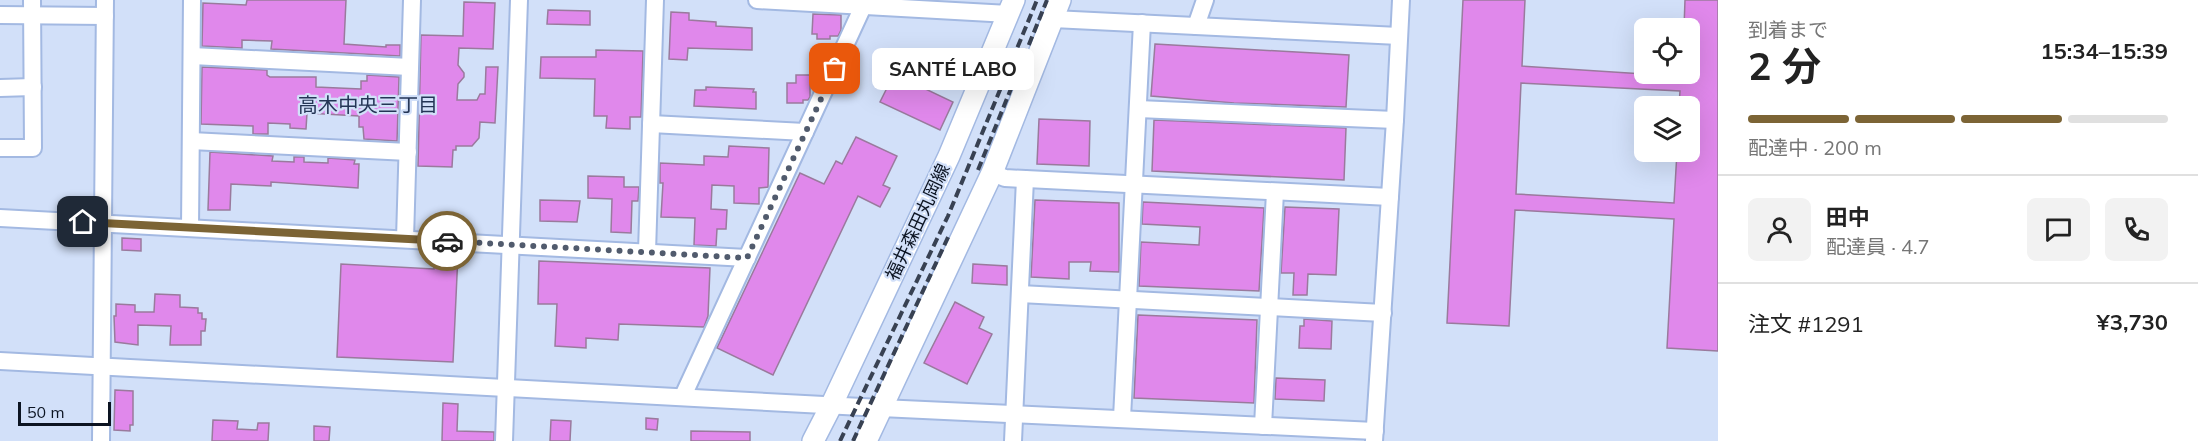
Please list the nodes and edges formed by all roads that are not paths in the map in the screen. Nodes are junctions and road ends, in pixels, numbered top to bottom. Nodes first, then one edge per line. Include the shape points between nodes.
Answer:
1 (192, 0) edge
2 (412, 0) edge
3 (519, 0) edge
4 (655, 0) edge
5 (757, 0) edge
6 (1206, 0) edge
7 (1401, 0) edge
8 (866, 3) edge
9 (1012, 7) edge
10 (32, 8) edge
11 (105, 8) edge
12 (1056, 10) edge
13 (0, 15) edge
14 (1142, 23) junction
15 (1196, 26) junction
16 (1399, 36) junction
17 (192, 56) junction
18 (410, 67) junction
19 (33, 87) junction
20 (0, 88) edge
21 (1138, 109) junction
22 (1395, 120) junction
23 (651, 124) junction
24 (805, 132) junction
25 (191, 141) junction
26 (0, 148) edge
27 (408, 152) junction
28 (992, 173) junction
29 (1025, 179) junction
30 (1135, 185) junction
31 (1275, 192) junction
32 (1390, 197) junction
33 (0, 218) edge
34 (103, 223) junction
35 (190, 228) junction
36 (405, 239) junction
37 (511, 245) junction
38 (647, 252) junction
39 (747, 258) junction
40 (1020, 294) junction
41 (1129, 299) junction
42 (1269, 307) junction
43 (1383, 313) junction
44 (0, 361) edge
45 (102, 365) junction
46 (507, 387) junction
47 (683, 396) junction
48 (832, 404) junction
49 (881, 408) junction
50 (1015, 413) junction
51 (1122, 418) junction
52 (1263, 426) junction
53 (1298, 434) edge
54 (1375, 436) edge
55 (101, 441) edge
56 (504, 441) edge
57 (813, 441) edge
58 (866, 441) edge
59 (1013, 441) edge

1 - 17 street
2 - 18 street
3 - 37 street
4 - 23 street
5 - 8 street
6 - 15 street
7 - 16 street
8 - 9 street
8 - 24 street
9 - 48 main road, 福井森田丸岡線 via 949,156
10 - 11 street
10 - 13 street
10 - 19 street
11 - 34 street
12 - 14 street
12 - 28 main road
14 - 15 street
14 - 21 street
15 - 16 street
16 - 22 street
17 - 18 street
17 - 25 street
18 - 27 street
19 - 20 street
19 - 26 street via 33,148
21 - 22 street
21 - 30 street
22 - 32 street
23 - 24 street
23 - 38 street
24 - 39 street
25 - 27 street
25 - 35 street
27 - 36 street
28 - 29 street
28 - 49 main road
29 - 30 street
29 - 40 street
30 - 31 street
30 - 41 street
31 - 32 street
31 - 42 street
32 - 43 street
33 - 34 street
34 - 35 street
34 - 45 street
35 - 36 street
36 - 37 street
37 - 38 street
37 - 46 street
38 - 39 street
39 - 47 street
40 - 41 street
40 - 50 street
41 - 42 street
41 - 51 street
42 - 43 street
42 - 52 street
43 - 54 street
44 - 45 street
45 - 46 street
45 - 55 street
46 - 47 street
46 - 56 street
47 - 48 street
48 - 49 street
48 - 57 main road, 福井森田丸岡線
49 - 50 street
49 - 58 main road
50 - 51 street
50 - 59 street
51 - 52 street
52 - 53 street
53 - 54 street

